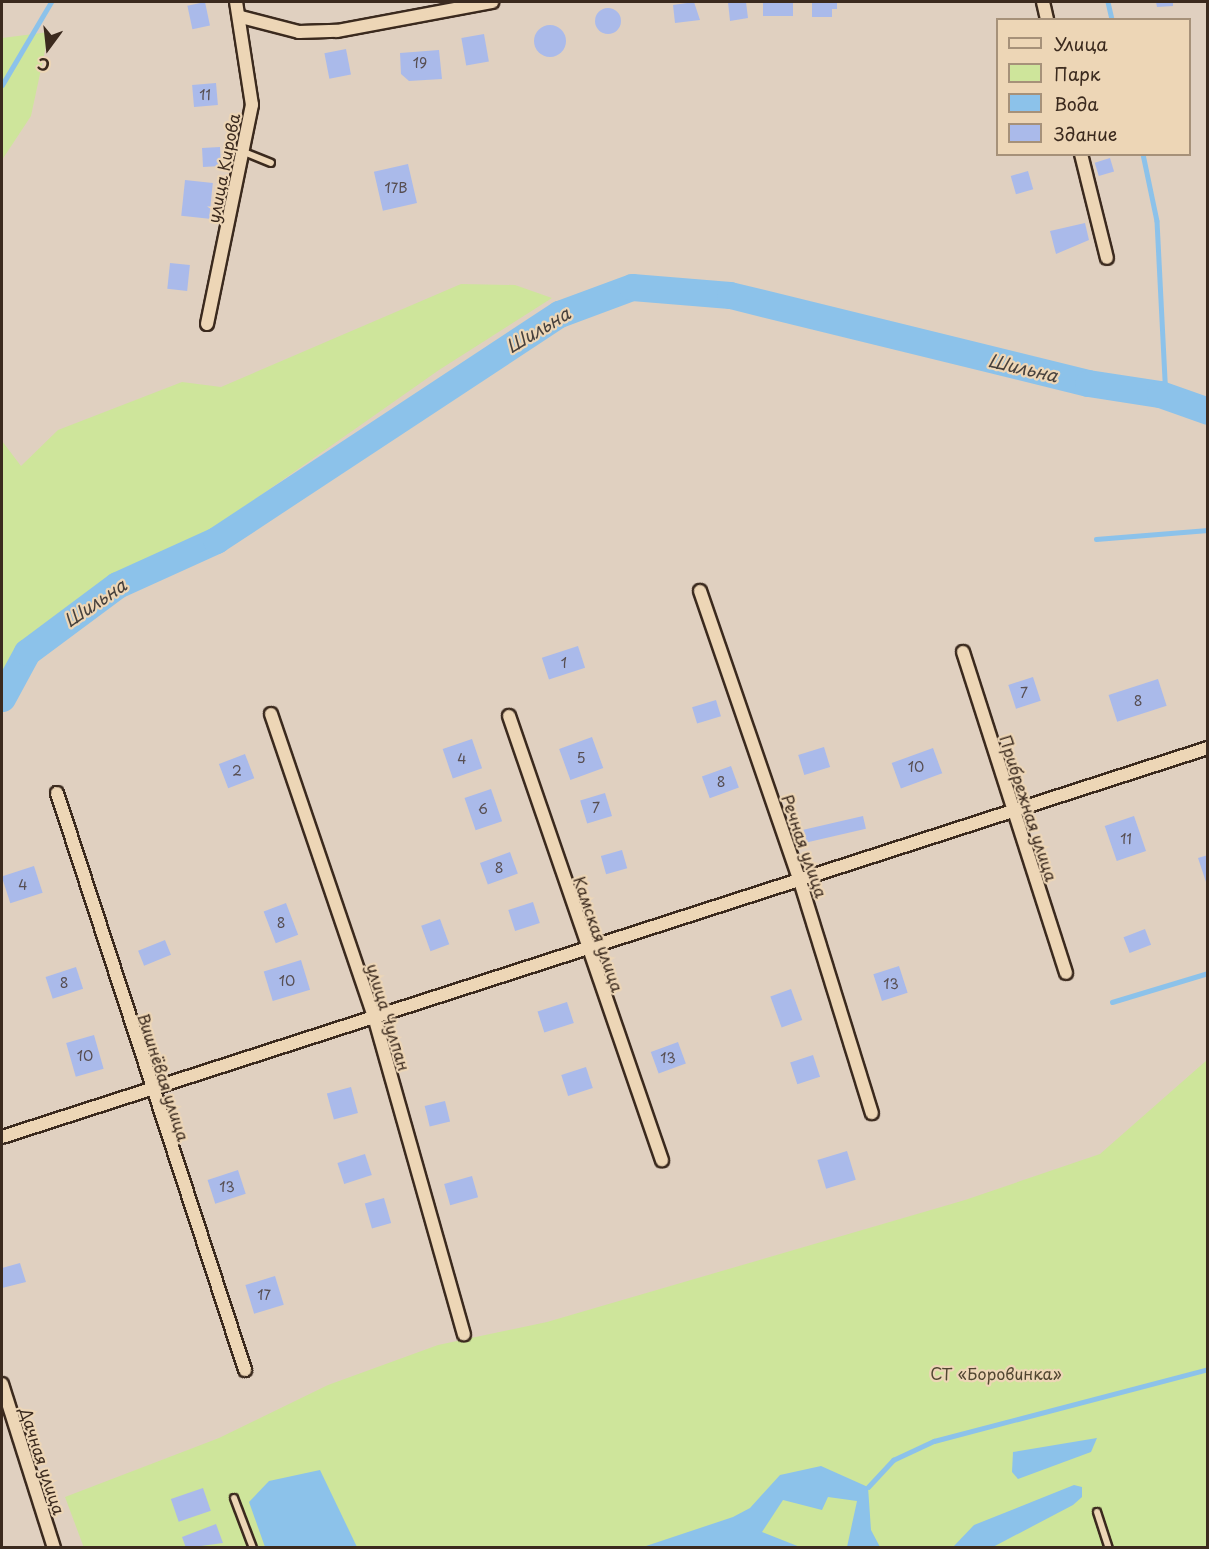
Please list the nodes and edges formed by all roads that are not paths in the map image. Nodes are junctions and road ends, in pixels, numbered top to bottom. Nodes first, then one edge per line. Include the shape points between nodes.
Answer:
1 (236, 2) edge
2 (492, 2) edge
3 (1043, 2) edge
4 (241, 17) junction
5 (1047, 18) edge
6 (244, 152) junction
7 (1082, 156) edge
8 (271, 163) dead end
9 (1107, 258) dead end
10 (207, 324) dead end
11 (700, 591) dead end
12 (963, 652) dead end
13 (271, 714) dead end
14 (509, 716) dead end
15 (1208, 748) edge
16 (57, 793) dead end
17 (1011, 812) junction
18 (800, 881) junction
19 (585, 947) junction
20 (1066, 973) dead end
21 (373, 1013) junction
22 (150, 1090) junction
23 (872, 1113) dead end
24 (2, 1137) edge
25 (662, 1160) dead end
26 (464, 1334) dead end
27 (245, 1370) dead end
28 (2, 1384) edge
29 (234, 1498) dead end
30 (1096, 1512) dead end
31 (54, 1548) edge
32 (253, 1548) edge
33 (1110, 1548) edge

1 - 4 street, улица Кирова
2 - 4 street via 337,31 299,32
3 - 5 street
4 - 6 street, улица Кирова via 252,105
6 - 8 lane
6 - 10 street, улица Кирова
7 - 9 street
11 - 18 street, Речная улица
12 - 17 street, Прибрежная улица
13 - 21 street, улица Чулпан
14 - 19 street, Камская улица
15 - 17 street
16 - 22 street, Вишнёвая улица
17 - 18 street
17 - 20 street, Прибрежная улица
18 - 19 street
18 - 23 street, Речная улица
19 - 21 street
19 - 25 street, Камская улица
21 - 22 street
21 - 26 street, улица Чулпан
22 - 24 street
22 - 27 street, Вишнёвая улица
28 - 31 street, Дачная улица
29 - 32 lane
30 - 33 lane

